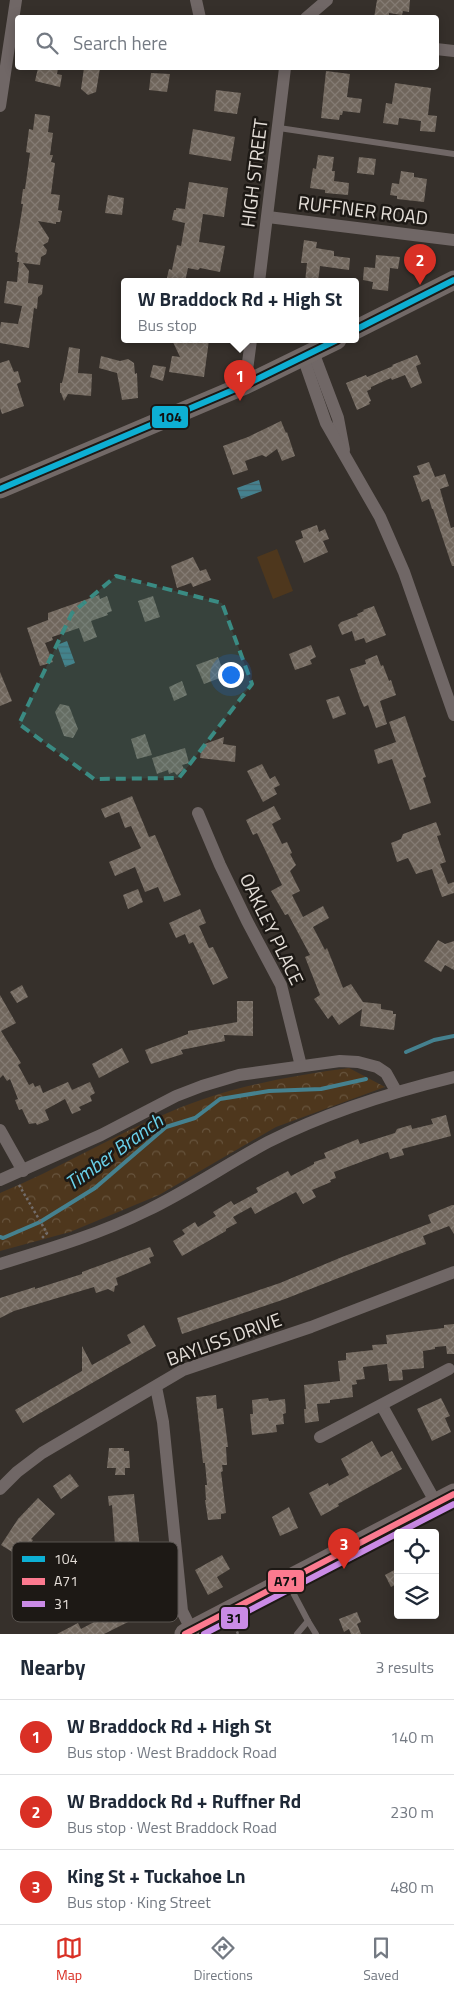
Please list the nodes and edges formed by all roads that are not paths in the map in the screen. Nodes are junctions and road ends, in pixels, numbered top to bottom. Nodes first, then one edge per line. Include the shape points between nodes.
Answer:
1 (16, 0) edge
2 (196, 0) edge
3 (326, 0) edge
4 (15, 15) edge
5 (199, 15) edge
6 (309, 15) edge
7 (15, 29) edge
8 (439, 49) edge
9 (454, 51) edge
10 (285, 70) edge
11 (0, 106) edge
12 (279, 128) junction
13 (454, 154) edge
14 (268, 217) junction
15 (454, 240) edge
16 (260, 278) edge
17 (454, 280) edge
18 (359, 328) edge
19 (251, 343) edge
20 (331, 343) edge
21 (308, 355) junction
22 (245, 385) junction
23 (0, 489) edge
24 (454, 715) edge
25 (198, 813) dead end
26 (301, 1066) junction
27 (454, 1077) edge
28 (396, 1091) junction
29 (0, 1130) edge
30 (23, 1170) junction
31 (0, 1180) edge
32 (0, 1264) edge
33 (454, 1272) edge
34 (449, 1369) dead end
35 (156, 1387) junction
36 (382, 1406) junction
37 (320, 1437) dead end
38 (0, 1489) edge
39 (445, 1498) edge
40 (175, 1542) edge
41 (178, 1573) edge
42 (287, 1581) junction
43 (308, 1621) junction
44 (189, 1632) edge
45 (296, 1634) edge
46 (316, 1634) edge

1 - 4 street
2 - 5 street
3 - 6 street
7 - 11 street
8 - 9 street
10 - 12 street, HIGH STREET
12 - 13 lane
12 - 14 street, HIGH STREET
14 - 15 street, RUFFNER ROAD
14 - 16 street, HIGH STREET
17 - 18 main road
19 - 22 street
20 - 21 main road
21 - 22 main road
21 - 24 street via 338,418 344,452 380,517 404,572
22 - 23 main road
25 - 26 street, OAKLEY PLACE via 247,922 281,985
26 - 28 street via 340,1061 363,1063 386,1073
26 - 30 street via 239,1075 202,1086
27 - 28 street
28 - 32 street via 269,1142 144,1212 60,1246
29 - 30 street
30 - 31 street
33 - 35 street, BAYLISS DRIVE via 311,1327 183,1370
34 - 36 street
35 - 38 street, BAYLISS DRIVE via 42,1453
35 - 40 street
36 - 37 street
36 - 39 street
39 - 42 main road
41 - 44 street via 182,1611
42 - 43 lane
42 - 44 main road
43 - 45 lane
43 - 46 lane

